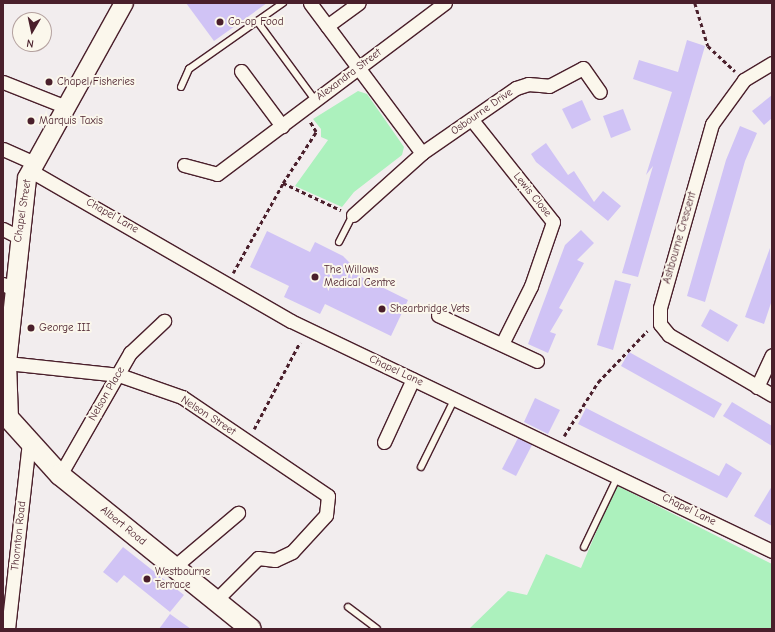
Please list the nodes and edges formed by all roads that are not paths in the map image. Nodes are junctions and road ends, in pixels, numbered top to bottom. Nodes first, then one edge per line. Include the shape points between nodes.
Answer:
1 (124, 3) edge
2 (283, 3) edge
3 (310, 3) edge
4 (358, 3) edge
5 (445, 3) edge
6 (257, 22) junction
7 (328, 26) junction
8 (772, 63) edge
9 (358, 68) junction
10 (241, 71) dead end
11 (3, 82) edge
12 (181, 87) dead end
13 (600, 92) dead end
14 (315, 100) junction
15 (66, 107) junction
16 (472, 120) junction
17 (282, 126) junction
18 (3, 149) edge
19 (422, 152) junction
20 (184, 165) dead end
21 (33, 167) junction
22 (353, 215) joint
23 (3, 229) edge
24 (19, 237) junction
25 (339, 242) dead end
26 (8, 287) edge
27 (438, 315) dead end
28 (164, 321) dead end
29 (502, 344) junction
30 (772, 355) edge
31 (538, 361) dead end
32 (7, 363) junction
33 (119, 375) junction
34 (413, 378) junction
35 (758, 387) junction
36 (772, 395) edge
37 (455, 398) junction
38 (6, 416) edge
39 (29, 442) junction
40 (384, 442) dead end
41 (421, 467) dead end
42 (60, 475) junction
43 (618, 476) junction
44 (238, 513) dead end
45 (584, 546) dead end
46 (772, 551) edge
47 (174, 567) junction
48 (215, 602) junction
49 (348, 607) dead end
50 (8, 629) edge
51 (252, 629) edge
52 (377, 629) edge

1 - 15 street, Chapel Street
2 - 6 lane
3 - 7 street
4 - 7 street
5 - 9 street, Alexandra Street
6 - 12 lane via 189,69
6 - 14 lane
7 - 9 street
8 - 35 street, Ashbourne Crescent via 744,80 712,124 660,308 660,324 683,345
9 - 14 street, Alexandra Street
9 - 19 street
10 - 17 street
11 - 15 street
13 - 16 street, Osbourne Drive via 583,68 549,86 528,84 516,88
14 - 17 street, Alexandra Street
15 - 21 street, Chapel Street
16 - 19 street, Osbourne Drive
16 - 29 street, Lewis Close via 553,222 531,286
17 - 20 street, Alexandra Street via 217,174
18 - 21 street, Chapel Lane
19 - 22 street, Osbourne Drive
21 - 24 street, Chapel Street
21 - 34 street, Chapel Lane via 307,329
22 - 25 lane
23 - 24 street
24 - 26 street, Chapel Street
26 - 32 street, Chapel Street
27 - 29 street
28 - 33 street, Nelson Place via 130,353
29 - 31 street
30 - 35 street
32 - 33 street, Nelson Street
32 - 38 street, Chapel Street
33 - 42 street, Nelson Place
33 - 48 street, Nelson Street via 182,397 328,496 326,515 292,552 275,560 258,558
34 - 37 street, Chapel Lane
34 - 40 street
35 - 36 street
37 - 41 lane
37 - 43 street, Chapel Lane
38 - 39 main road, Albert Road
39 - 42 main road, Albert Road
39 - 50 street, Thornton Road
42 - 47 main road, Albert Road
43 - 45 lane
43 - 46 street, Chapel Lane
44 - 47 street
47 - 48 main road, Albert Road
48 - 51 main road, Albert Road
49 - 52 lane

